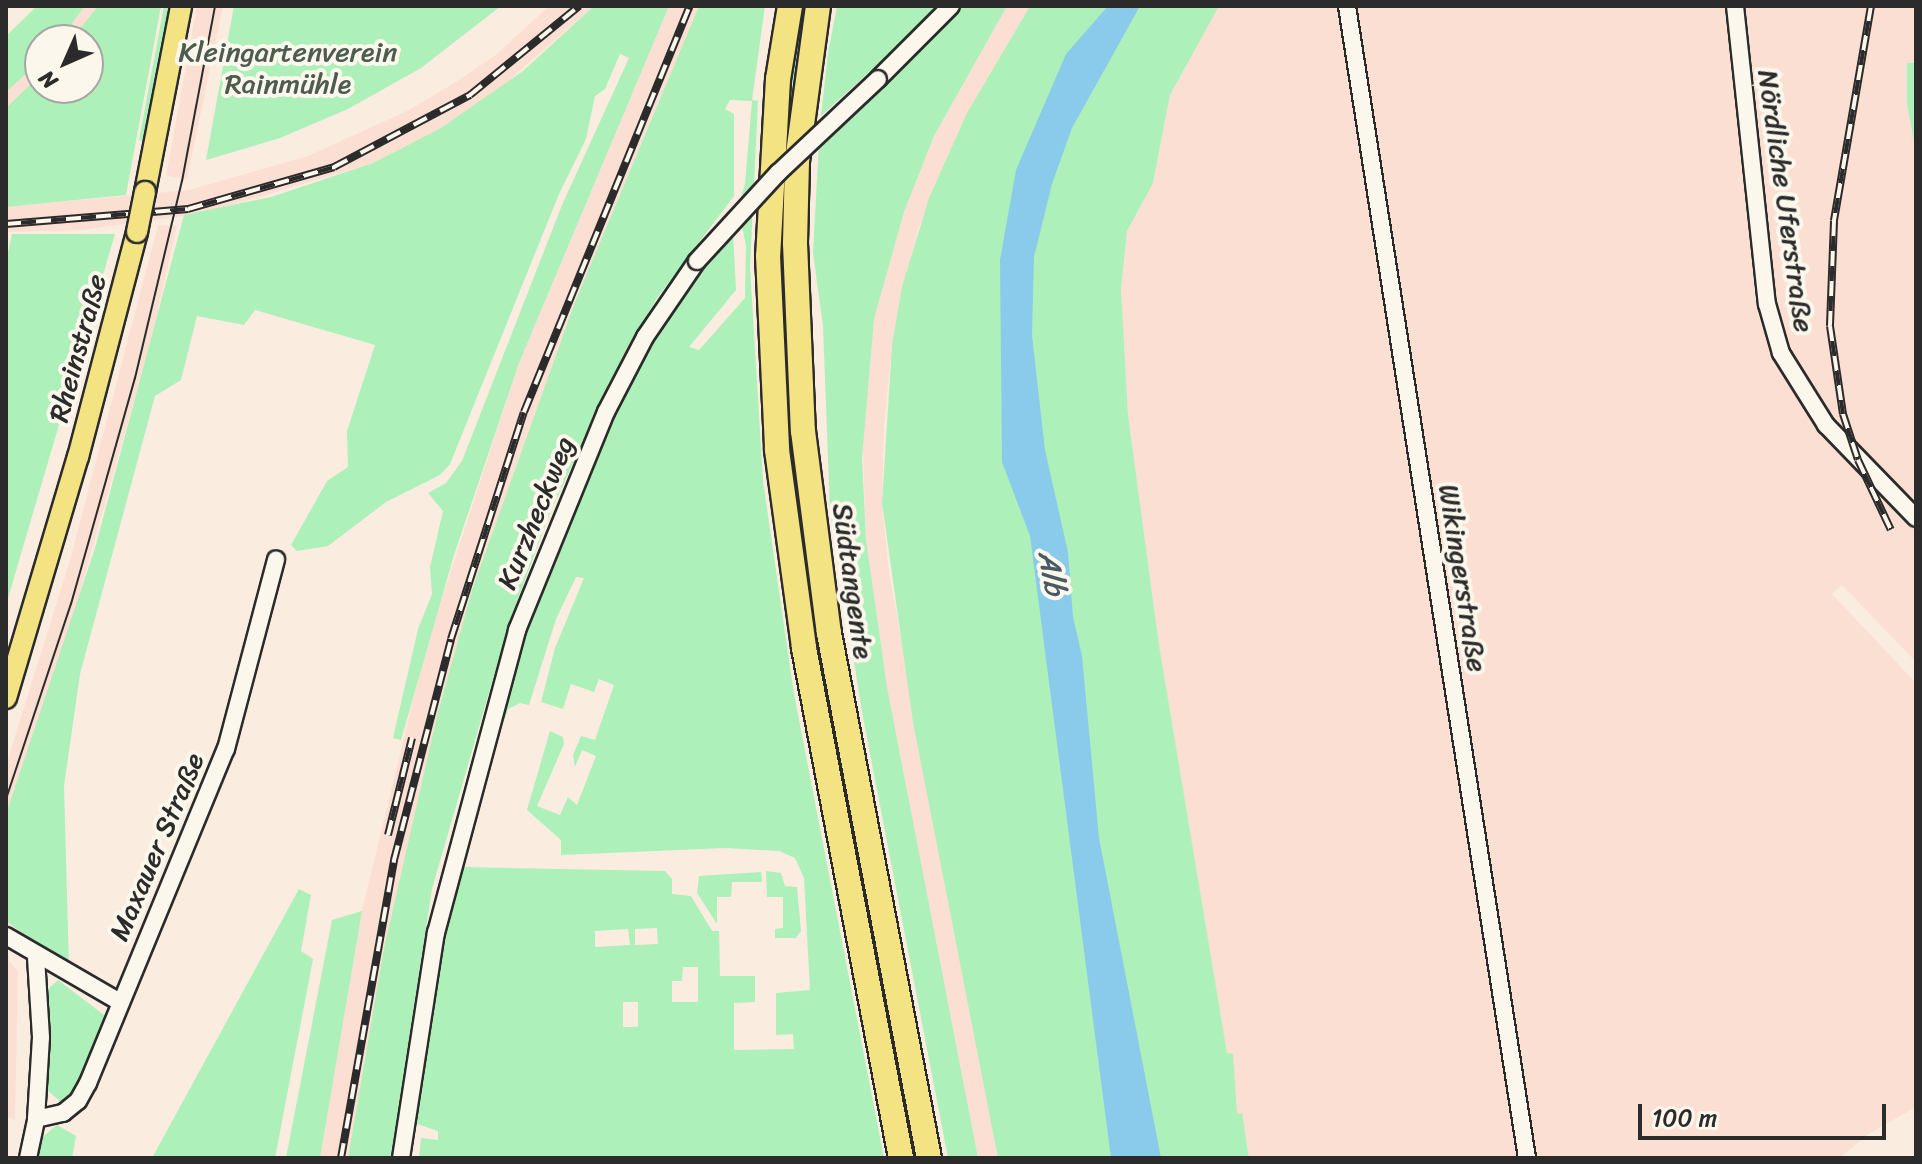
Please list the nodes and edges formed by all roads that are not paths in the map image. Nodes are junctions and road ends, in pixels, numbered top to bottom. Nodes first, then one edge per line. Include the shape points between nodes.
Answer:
1 (181, 6) edge
2 (790, 6) edge
3 (818, 6) edge
4 (951, 6) edge
5 (1347, 6) edge
6 (1735, 6) edge
7 (1916, 518) edge
8 (276, 560) dead end
9 (6, 698) edge
10 (6, 936) edge
11 (36, 957) junction
12 (120, 1002) junction
13 (36, 1119) junction
14 (28, 1158) edge
15 (401, 1158) edge
16 (901, 1158) edge
17 (929, 1158) edge
18 (1527, 1158) edge

1 - 9 main road, Rheinstraße, bridge via 137,232 78,457
2 - 16 highway, Südtangente via 778,79 768,241 777,450 806,662
3 - 17 highway, Südtangente via 797,161 795,271 803,431 829,633
4 - 15 street, Kurzheckweg, bridge via 778,173 697,261 645,337 606,412 517,630 436,933
5 - 18 street, Wikingerstraße
6 - 7 street, Nördliche Uferstraße via 1767,304 1781,353 1805,397
8 - 12 street, Maxauer Straße via 226,749
10 - 11 street
11 - 12 street
11 - 13 street via 41,1037
12 - 13 street, Maxauer Straße via 78,1101 63,1113
13 - 14 street

